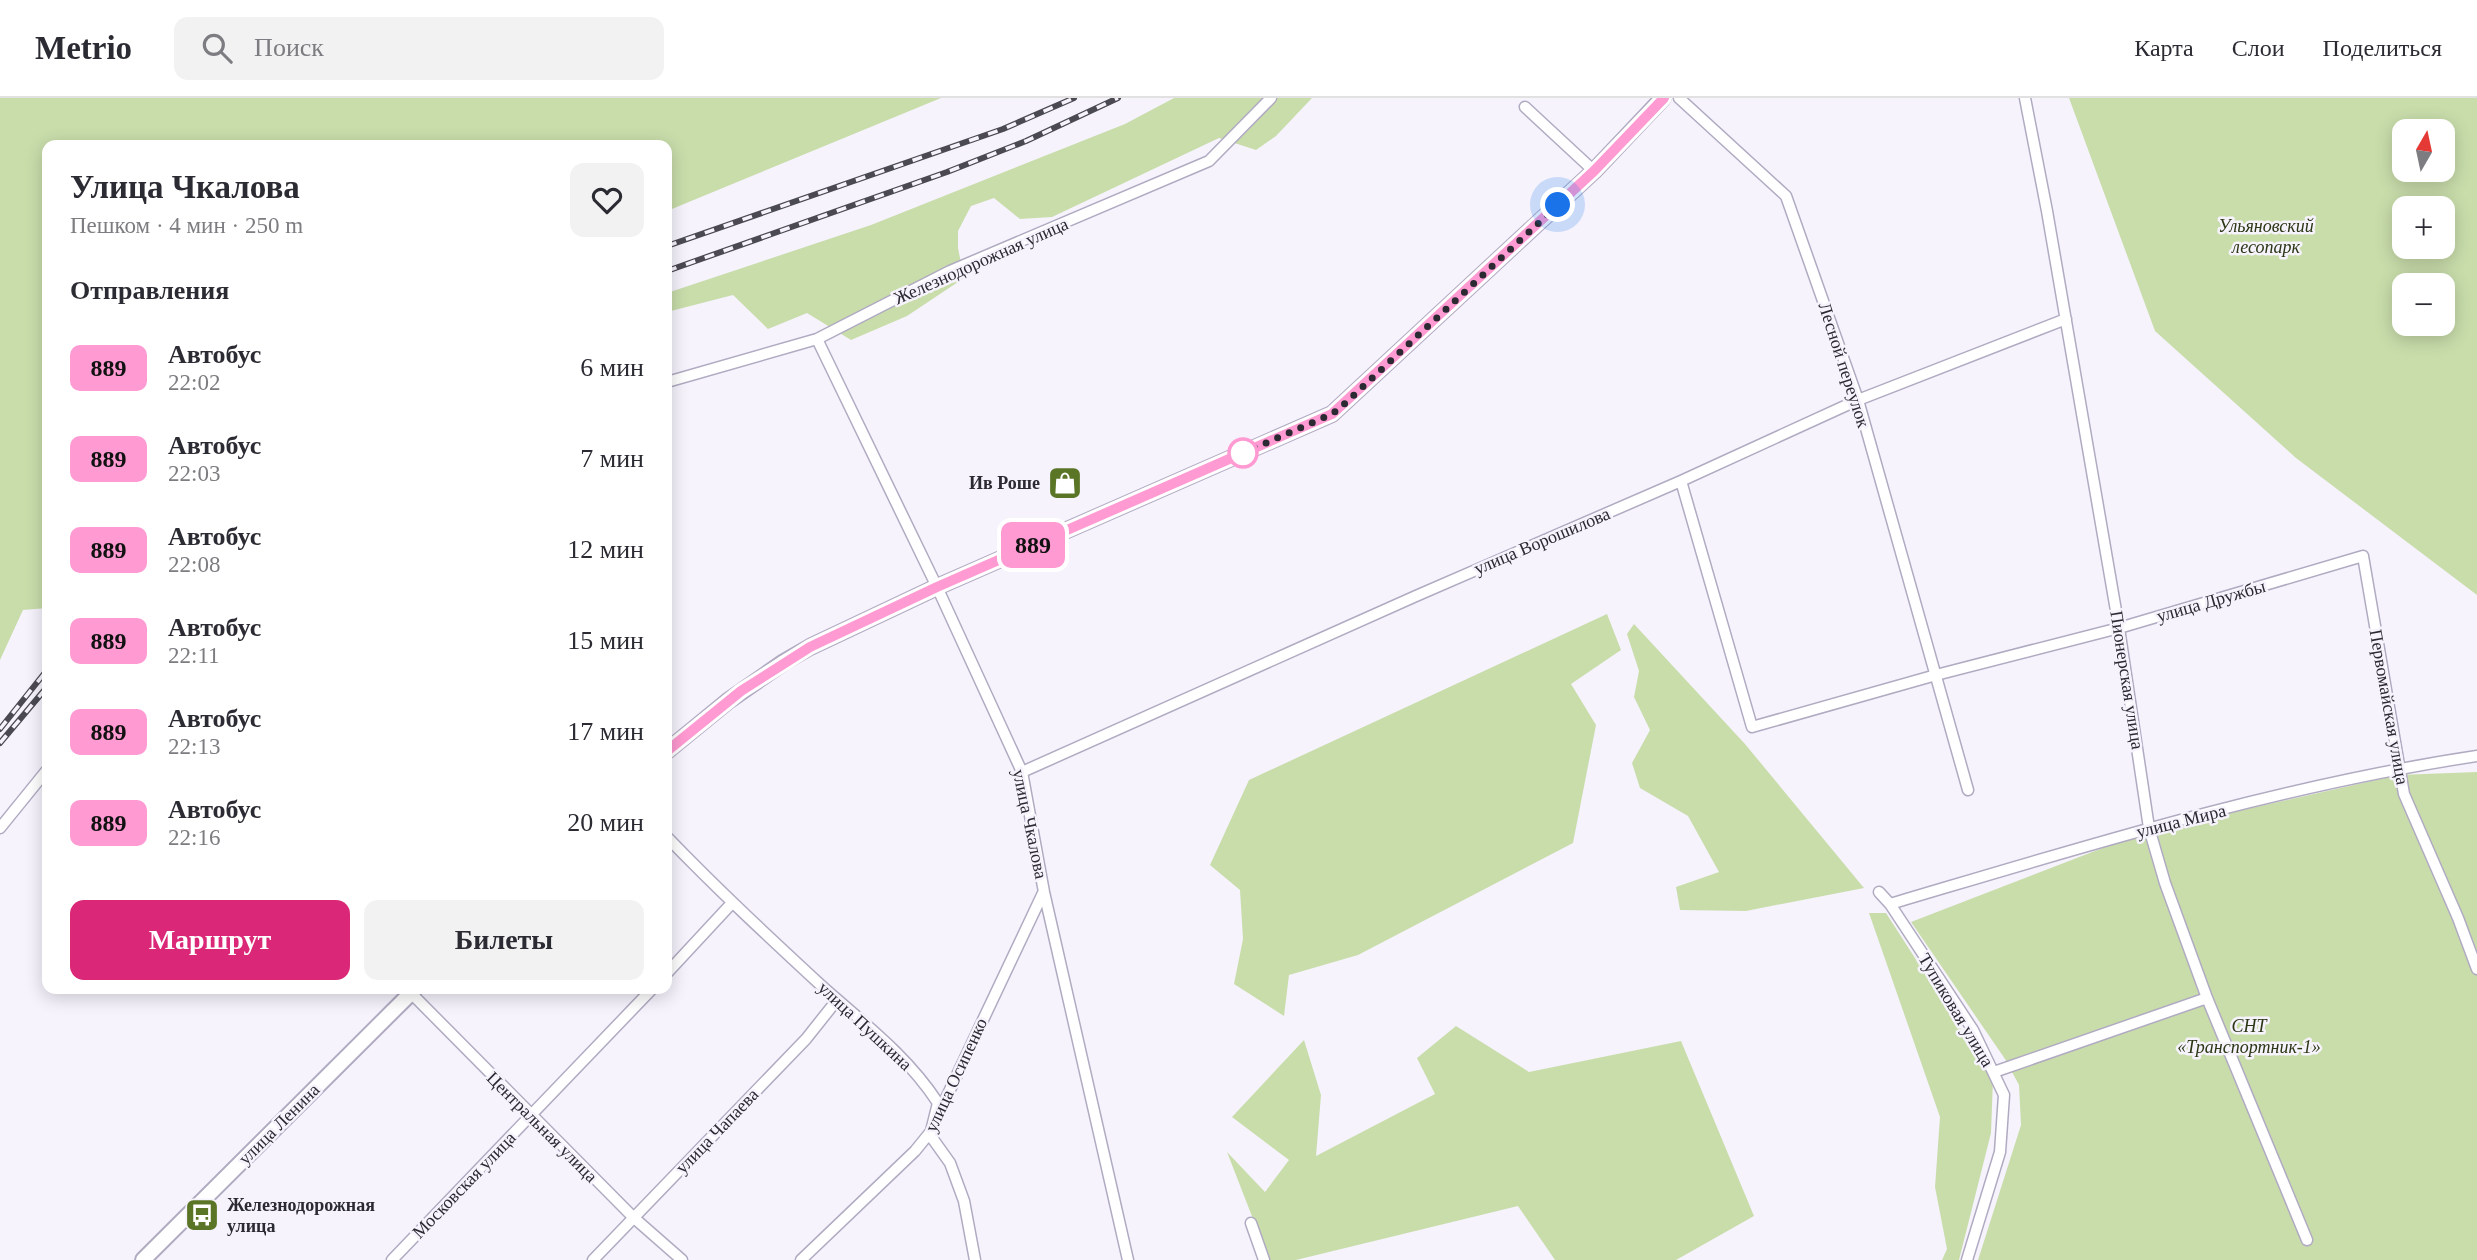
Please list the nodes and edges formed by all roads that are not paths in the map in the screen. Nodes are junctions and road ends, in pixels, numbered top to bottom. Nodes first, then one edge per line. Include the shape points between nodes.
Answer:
1 (1271, 98) edge
2 (1664, 98) edge
3 (1679, 98) edge
4 (2025, 98) edge
5 (1525, 107) dead end
6 (1594, 171) junction
7 (2066, 319) junction
8 (817, 339) junction
9 (672, 381) edge
10 (1858, 400) junction
11 (1681, 481) junction
12 (2363, 556) joint
13 (937, 587) junction
14 (2119, 628) junction
15 (1936, 676) junction
16 (672, 747) edge
17 (2477, 756) edge
18 (2399, 768) junction
19 (1022, 772) junction
20 (42, 776) edge
21 (1968, 790) dead end
22 (0, 828) edge
23 (2149, 828) junction
24 (672, 842) edge
25 (1044, 892) junction
26 (1879, 892) dead end
27 (732, 904) junction
28 (1890, 904) junction
29 (672, 968) edge
30 (2477, 969) edge
31 (407, 994) edge
32 (415, 994) edge
33 (647, 994) edge
34 (2207, 998) junction
35 (837, 1000) junction
36 (1994, 1072) junction
37 (530, 1116) junction
38 (930, 1135) junction
39 (633, 1217) junction
40 (1251, 1223) dead end
41 (2307, 1240) dead end
42 (143, 1260) edge
43 (392, 1260) edge
44 (593, 1260) edge
45 (682, 1260) edge
46 (801, 1260) edge
47 (975, 1260) edge
48 (1128, 1260) edge
49 (1264, 1260) edge
50 (1967, 1260) edge

1 - 8 street, Железнодорожная улица via 1209,161 950,271
2 - 6 street
3 - 10 street, Лесной переулок via 1786,196
4 - 7 street, Пионерская улица
5 - 6 street
6 - 13 street via 1332,414
7 - 10 street, улица Ворошилова
7 - 14 street, Пионерская улица
8 - 9 street, Железнодорожная улица
8 - 13 street, улица Чкалова
10 - 11 street, улица Ворошилова
10 - 15 street, Лесной переулок
11 - 15 street, улица Дружбы via 1752,727
11 - 19 street, улица Ворошилова
12 - 14 street, улица Дружбы
12 - 18 street, Первомайская улица
13 - 16 street via 785,662
13 - 19 street, улица Чкалова
14 - 15 street, улица Дружбы
14 - 23 street, Пионерская улица
15 - 21 street, Лесной переулок
17 - 18 street, улица Мира
18 - 23 street, улица Мира
18 - 30 street, Первомайская улица via 2404,794
19 - 25 street, улица Чкалова
20 - 22 street
23 - 28 street, улица Мира
23 - 34 street, Пионерская улица
24 - 27 street, улица Пушкина
25 - 38 street, улица Осипенко
25 - 48 street, улица Чкалова
26 - 28 street, Тупиковая улица
27 - 29 street
27 - 35 street, улица Пушкина
28 - 36 street, Тупиковая улица via 1973,1030
31 - 42 street, улица Ленина
32 - 37 street, Центральная улица
33 - 37 street, Московская улица
34 - 36 street
34 - 41 street, Пионерская улица
35 - 38 street, улица Пушкина via 890,1045 932,1093 938,1103
35 - 39 street, улица Чапаева via 806,1039
36 - 50 street, Тупиковая улица via 2004,1095 2000,1152
37 - 39 street, Центральная улица
37 - 43 street, Московская улица
38 - 46 street, улица Осипенко
38 - 47 street via 950,1163 964,1201
39 - 44 street, улица Чапаева
39 - 45 street, Центральная улица
40 - 49 street

